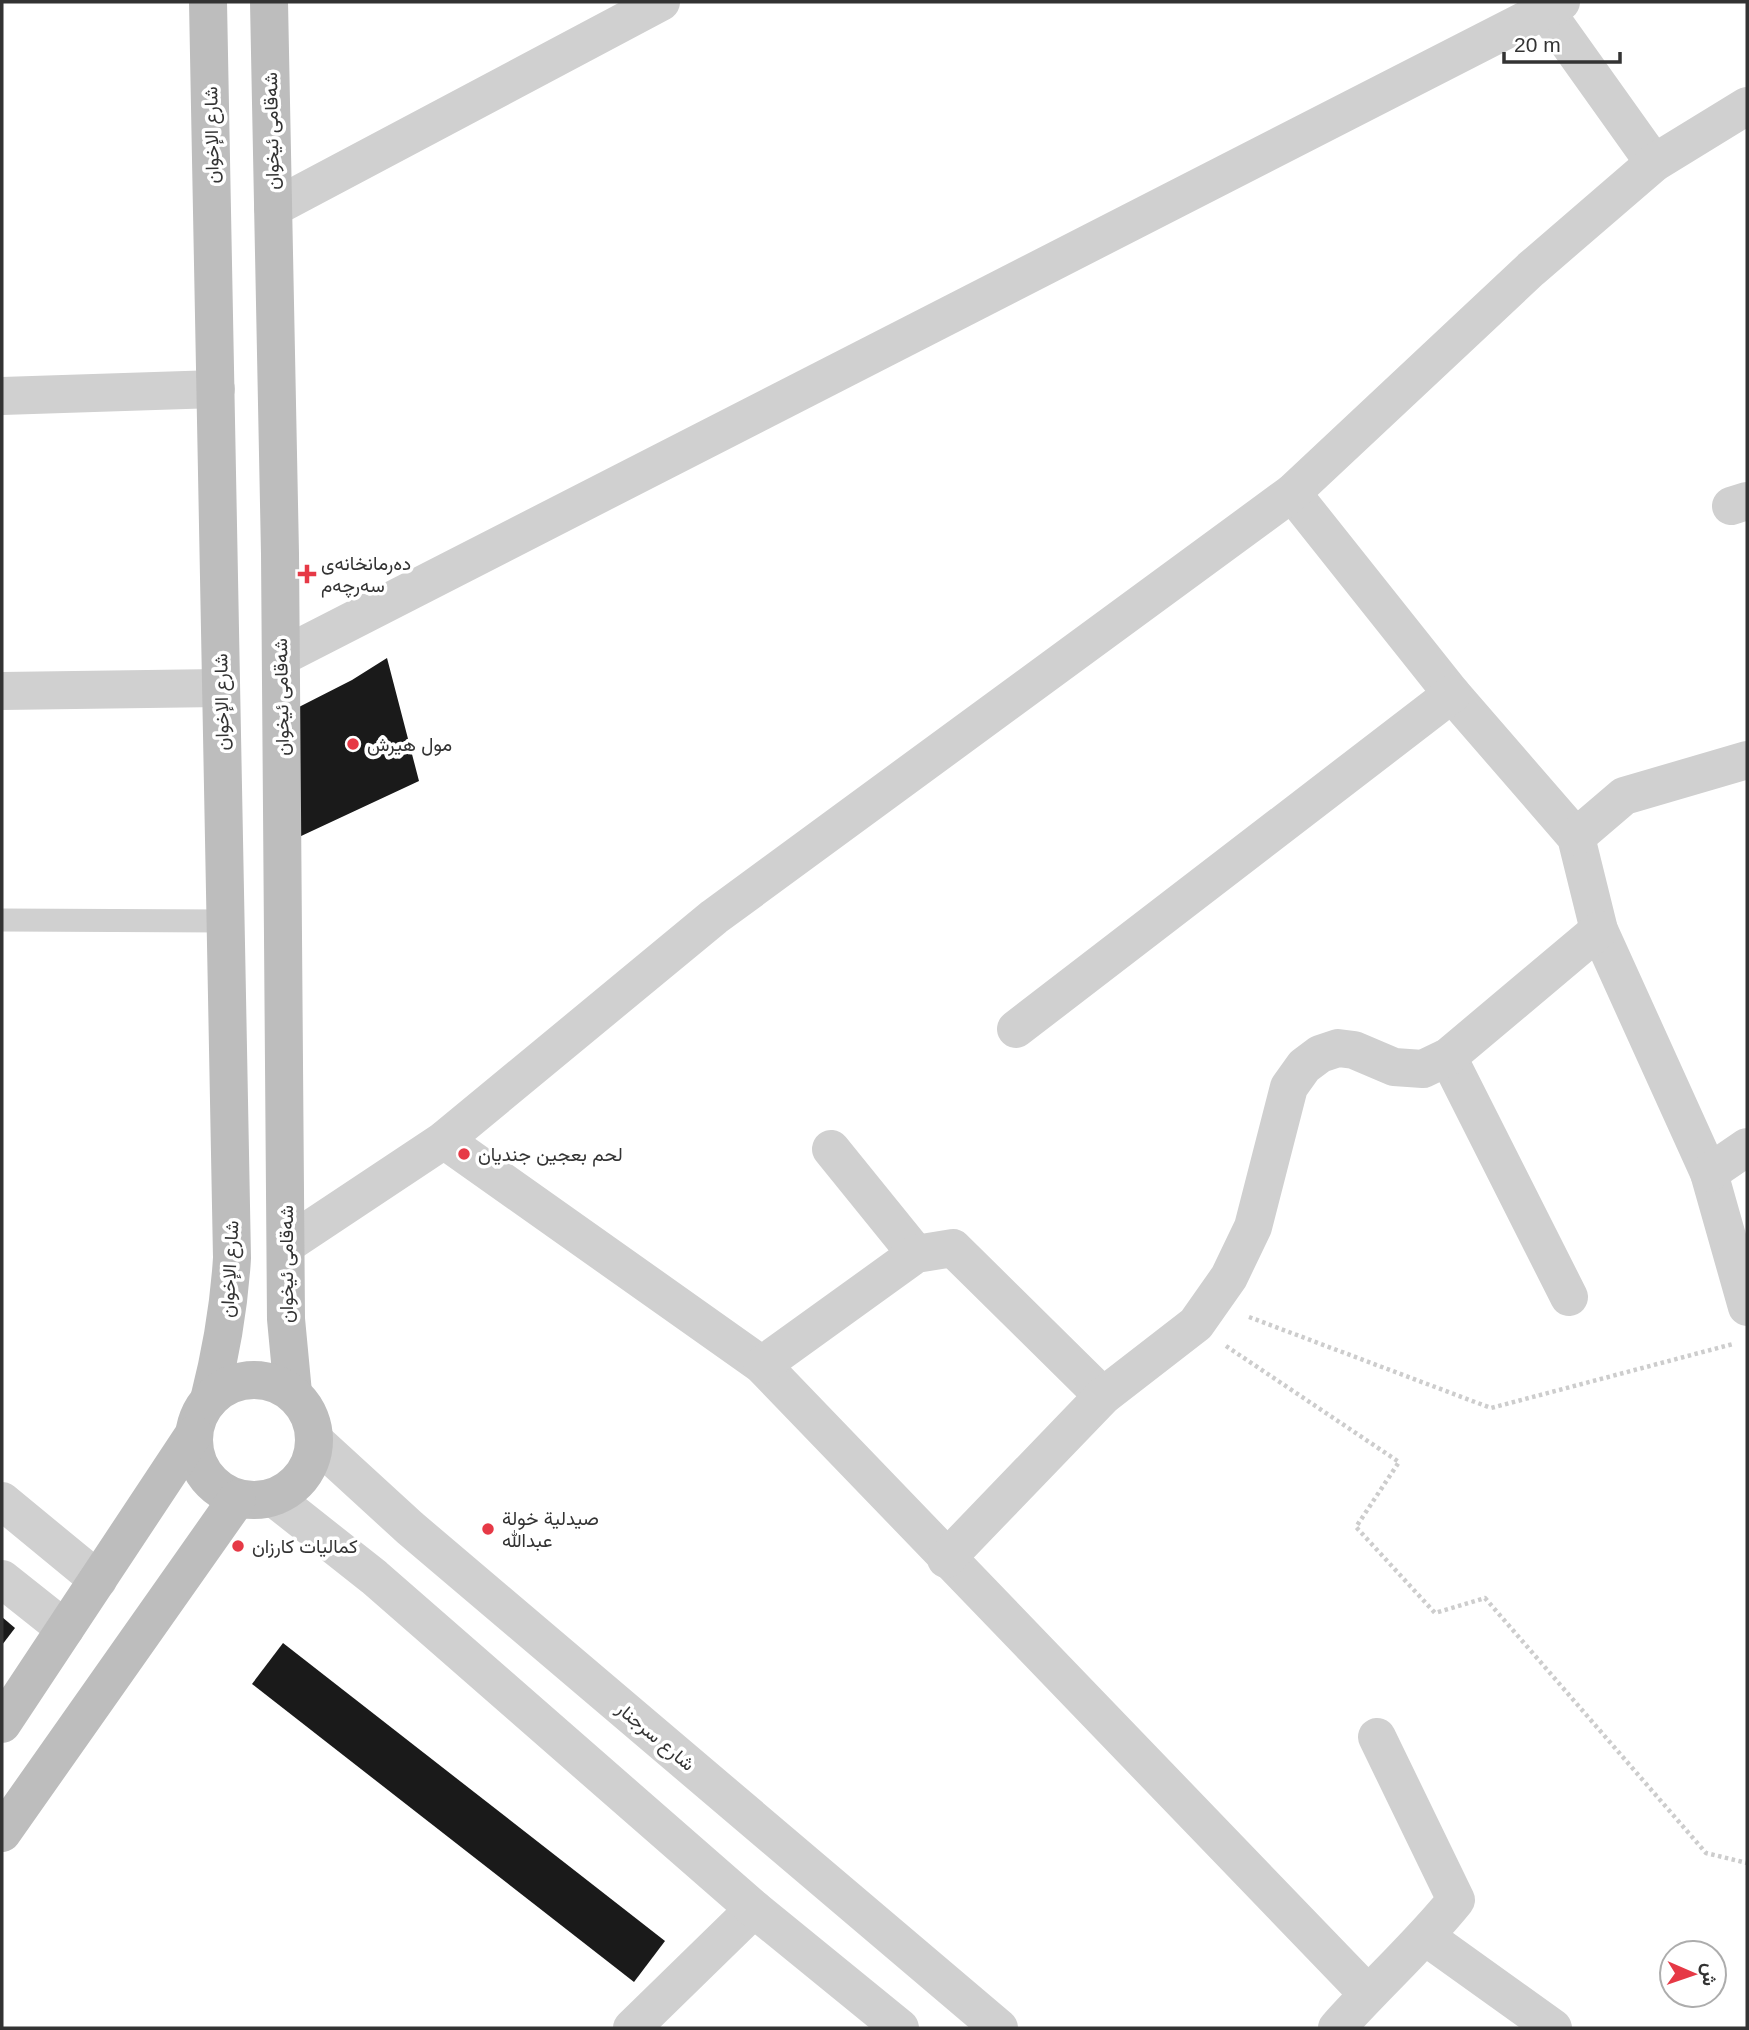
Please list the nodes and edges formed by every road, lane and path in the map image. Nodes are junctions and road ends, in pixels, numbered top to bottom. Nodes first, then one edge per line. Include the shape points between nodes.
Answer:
1 (208, 2) edge
2 (269, 2) edge
3 (661, 2) edge
4 (1553, 6) edge
5 (270, 51) junction
6 (210, 53) junction
7 (1747, 106) edge
8 (1654, 163) junction
9 (273, 208) junction
10 (216, 389) junction
11 (2, 397) edge
12 (1292, 493) junction
13 (281, 657) junction
14 (220, 688) junction
15 (2, 691) edge
16 (1452, 694) junction
17 (1747, 760) edge
18 (1576, 836) junction
19 (2, 920) edge
20 (225, 921) junction
21 (1599, 930) junction
22 (1016, 1029) dead end
23 (1448, 1057) junction
24 (444, 1140) junction
25 (1747, 1147) edge
26 (831, 1149) dead end
27 (1709, 1173) junction
28 (286, 1245) junction
29 (916, 1254) junction
30 (1569, 1297) dead end
31 (1747, 1307) edge
32 (1237, 1312) dead end
33 (1220, 1341) dead end
34 (1734, 1344) dead end
35 (762, 1365) junction
36 (293, 1393) junction
37 (1103, 1396) junction
38 (201, 1417) junction
39 (315, 1441) junction
40 (256, 1498) junction
41 (2, 1501) edge
42 (411, 1528) junction
43 (946, 1559) junction
44 (374, 1577) junction
45 (2, 1578) edge
46 (98, 1580) junction
47 (65, 1629) junction
48 (2, 1724) edge
49 (1377, 1737) dead end
50 (2, 1833) edge
51 (1747, 1863) edge
52 (754, 1909) junction
53 (1426, 1937) junction
54 (1368, 1994) junction
55 (632, 2028) edge
56 (900, 2028) edge
57 (999, 2028) edge
58 (1337, 2028) edge
59 (1553, 2028) edge

1 - 6 main road, شارع الإخوان
2 - 5 main road, شەقامی ئیخوان
3 - 9 street
4 - 8 street
4 - 13 street
5 - 6 main road
5 - 9 main road, شەقامی ئیخوان
6 - 10 main road, شارع الإخوان
7 - 8 street
8 - 12 street via 1531,269
9 - 13 main road, شەقامی ئیخوان
10 - 11 street
10 - 14 main road, شارع الإخوان
12 - 16 street
12 - 24 street via 714,917
13 - 28 main road, شەقامی ئیخوان
14 - 15 street
14 - 20 main road, شارع الإخوان
16 - 18 street
16 - 22 street
17 - 18 street via 1624,796
18 - 21 street
19 - 20 lane
20 - 38 main road, شارع الإخوان via 232,1258 220,1354
21 - 23 street
21 - 27 street
23 - 30 street
23 - 37 street via 1423,1069 1394,1067 1338,1048 1304,1066 1289,1087 1252,1227 1229,1277 1196,1324
24 - 28 street
24 - 35 street
25 - 27 street
26 - 29 street
27 - 31 street
28 - 36 main road, شەقامی ئیخوان
29 - 35 street
29 - 37 street via 953,1248
32 - 34 path via 1490,1408
33 - 51 path via 1399,1462 1356,1527 1435,1614 1485,1598 1706,1853
35 - 43 street
36 - 38 main road via 258,1379 240,1381 223,1388
36 - 39 main road via 312,1423
37 - 43 street
38 - 40 main road via 195,1451 204,1474 222,1492
38 - 46 main road
39 - 40 main road via 312,1460 290,1489
39 - 42 street, شارع سرجنار
40 - 44 street
40 - 50 main road
41 - 46 street
42 - 44 street
42 - 57 street, شارع سرجنار
43 - 54 street
44 - 52 street
45 - 47 street
46 - 47 main road
47 - 48 main road
49 - 53 street via 1456,1900
52 - 55 street
52 - 56 street
53 - 54 street
53 - 59 street
54 - 58 street

